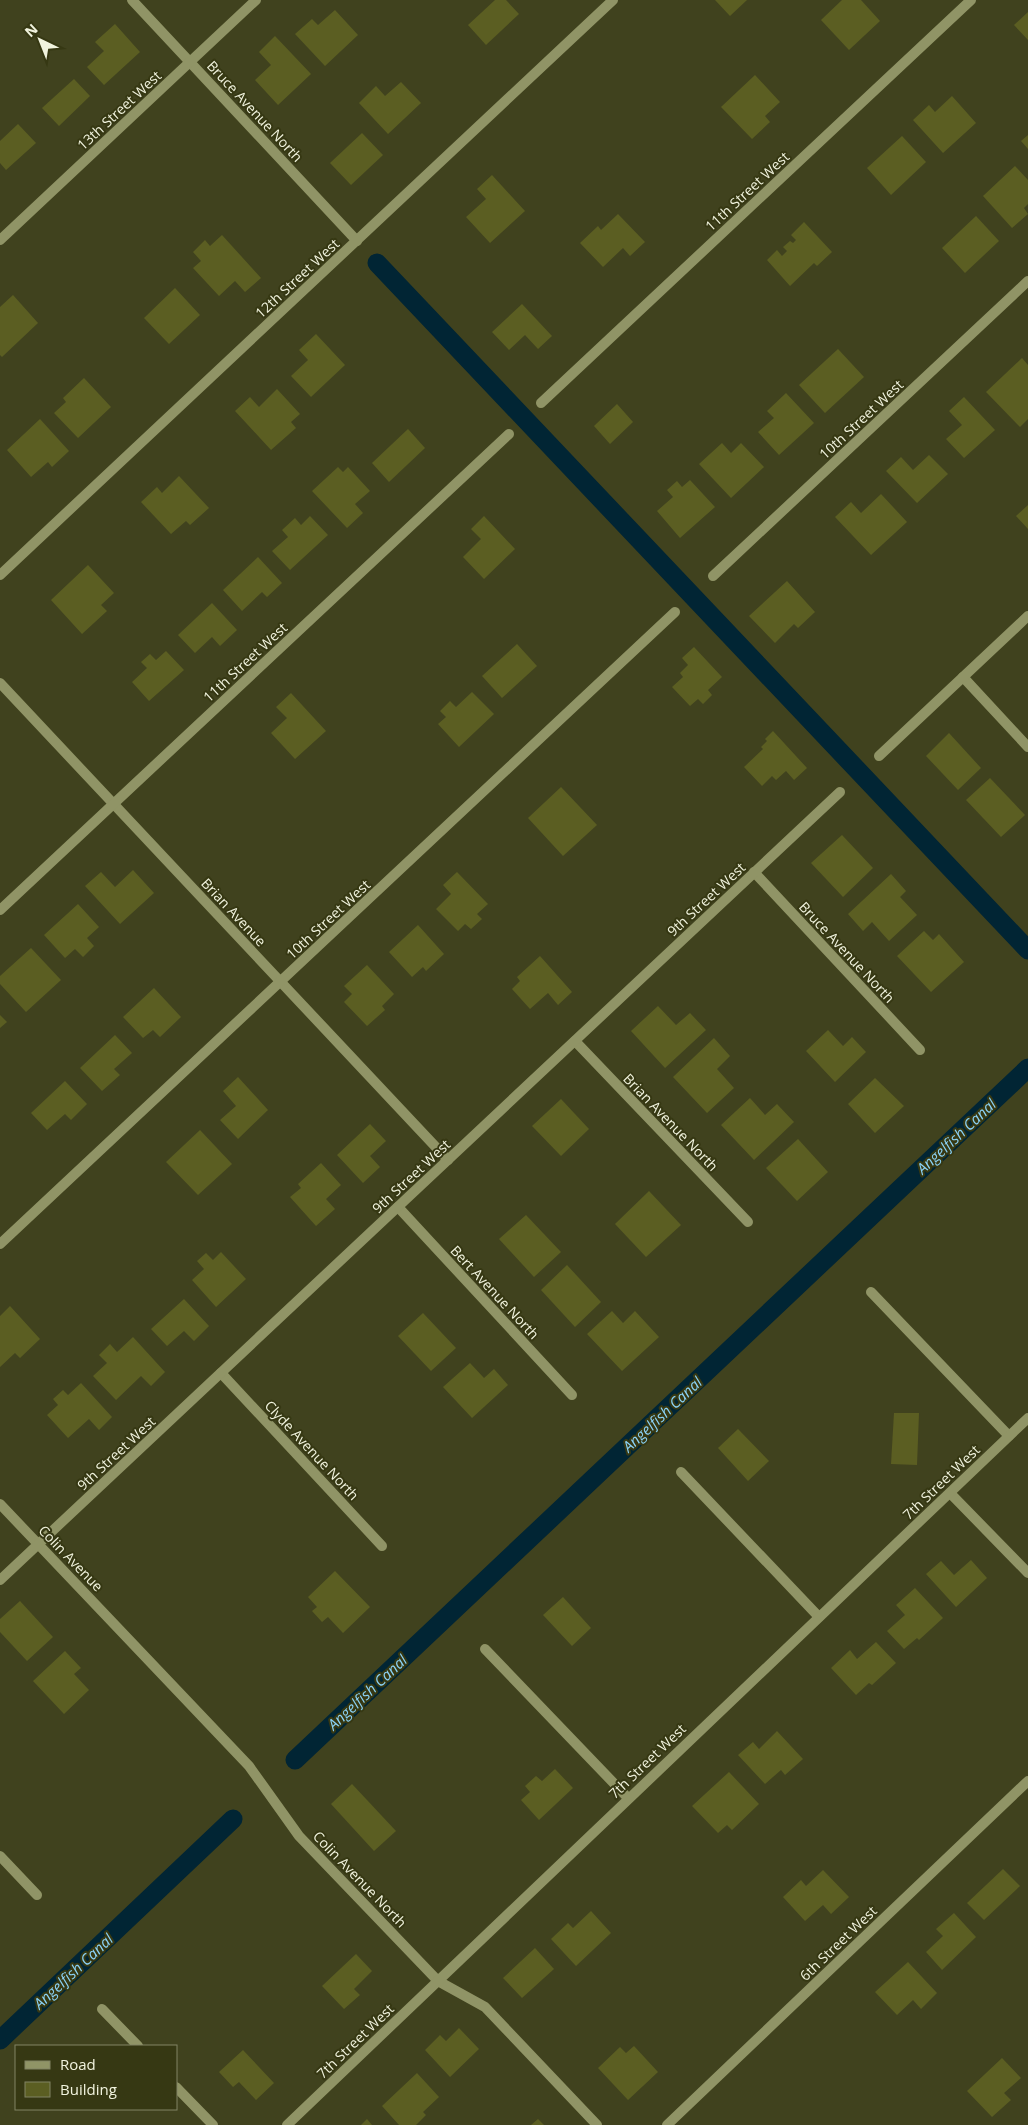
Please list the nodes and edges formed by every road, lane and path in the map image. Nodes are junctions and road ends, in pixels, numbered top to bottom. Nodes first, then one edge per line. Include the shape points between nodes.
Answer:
1 (132, 0) edge
2 (256, 0) edge
3 (613, 0) edge
4 (971, 0) edge
5 (190, 62) junction
6 (0, 240) edge
7 (357, 241) junction
8 (1028, 281) edge
9 (541, 403) dead end
10 (509, 434) dead end
11 (0, 575) edge
12 (713, 576) dead end
13 (675, 612) dead end
14 (1028, 616) edge
15 (963, 677) junction
16 (0, 683) edge
17 (1028, 747) edge
18 (879, 756) dead end
19 (840, 792) dead end
20 (114, 803) junction
21 (754, 872) junction
22 (0, 910) edge
23 (281, 982) junction
24 (575, 1041) junction
25 (920, 1050) dead end
26 (448, 1160) junction
27 (398, 1207) junction
28 (748, 1222) dead end
29 (0, 1244) edge
30 (871, 1292) dead end
31 (221, 1373) junction
32 (572, 1395) dead end
33 (1028, 1418) edge
34 (1009, 1436) junction
35 (681, 1472) dead end
36 (950, 1493) junction
37 (0, 1504) edge
38 (38, 1544) junction
39 (382, 1546) dead end
40 (1028, 1573) edge
41 (0, 1580) edge
42 (819, 1617) junction
43 (123, 1631) joint
44 (485, 1649) dead end
45 (1028, 1781) edge
46 (628, 1798) junction
47 (0, 1856) edge
48 (37, 1895) dead end
49 (438, 1981) junction
50 (102, 2009) dead end
51 (137, 2045) edge
52 (178, 2089) edge
53 (213, 2125) edge
54 (287, 2125) edge
55 (597, 2125) edge
56 (668, 2125) edge

1 - 5 street, Bruce Avenue North
2 - 5 street, 13th Street West
3 - 7 street, 12th Street West
4 - 9 street, 11th Street West
5 - 6 street, 13th Street West
5 - 7 street, Bruce Avenue North
7 - 11 street, 12th Street West
8 - 12 street, 10th Street West
10 - 20 street, 11th Street West
13 - 23 street, 10th Street West
14 - 15 street
15 - 17 street
15 - 18 street
16 - 20 street, Brian Avenue
19 - 21 street, 9th Street West
20 - 22 street, 11th Street West
20 - 23 street, Brian Avenue
21 - 24 street, 9th Street West
21 - 25 street, Bruce Avenue North
23 - 26 street, Brian Avenue
23 - 29 street, 10th Street West
24 - 26 street, 9th Street West
24 - 28 street, Brian Avenue North
26 - 27 street, 9th Street West
27 - 31 street, 9th Street West
27 - 32 street, Bert Avenue North
30 - 34 street
31 - 38 street, 9th Street West
31 - 39 street, Clyde Avenue North
33 - 34 street, 7th Street West
34 - 36 street, 7th Street West
35 - 42 street
36 - 40 street
36 - 42 street, 7th Street West
37 - 38 street, Colin Avenue
38 - 41 street, 9th Street West
38 - 43 street, Colin Avenue
42 - 46 street, 7th Street West
43 - 49 street, Colin Avenue North via 249,1766 300,1836
44 - 46 street
45 - 56 street, 6th Street West
46 - 49 street, 7th Street West
47 - 48 street
49 - 54 street, 7th Street West
49 - 55 street, Colin Avenue North via 485,2007
50 - 51 street
52 - 53 street

